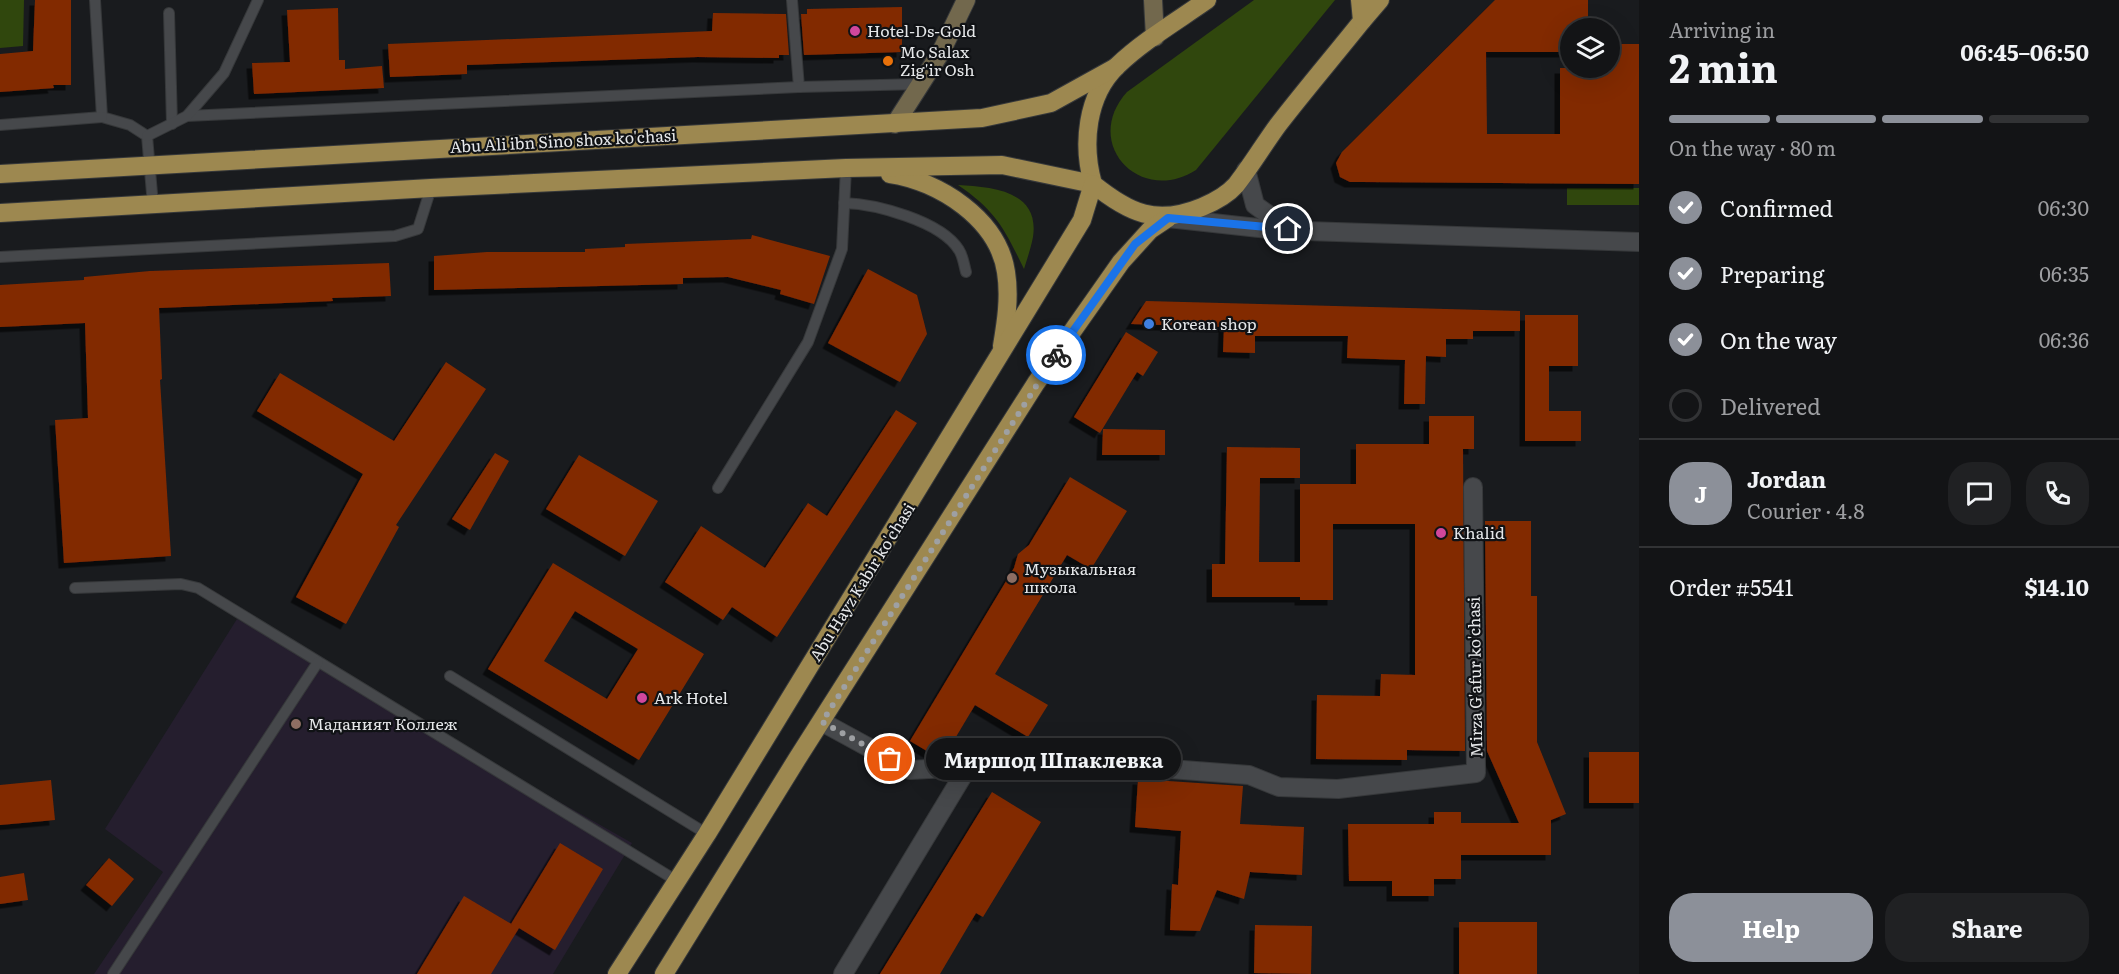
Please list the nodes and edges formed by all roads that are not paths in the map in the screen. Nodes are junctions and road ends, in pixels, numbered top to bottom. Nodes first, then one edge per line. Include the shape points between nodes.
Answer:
1 (95, 0) edge
2 (258, 0) edge
3 (792, 0) edge
4 (966, 0) edge
5 (1153, 0) edge
6 (1207, 0) edge
7 (1360, 0) edge
8 (1380, 0) edge
9 (169, 13) dead end
10 (1362, 21) junction
11 (1155, 37) junction
12 (1116, 67) junction
13 (921, 84) junction
14 (799, 87) junction
15 (187, 116) junction
16 (102, 117) junction
17 (172, 124) junction
18 (895, 124) junction
19 (0, 125) edge
20 (147, 136) junction
21 (151, 164) junction
22 (846, 168) junction
23 (1246, 170) junction
24 (0, 174) edge
25 (1093, 184) junction
26 (431, 188) junction
27 (844, 203) junction
28 (153, 205) junction
29 (0, 213) edge
30 (1168, 218) junction
31 (1288, 229) junction
32 (1639, 242) edge
33 (0, 257) edge
34 (966, 272) dead end
35 (1001, 354) junction
36 (1473, 487) dead end
37 (718, 488) dead end
38 (75, 588) dead end
39 (318, 662) junction
40 (450, 676) dead end
41 (822, 722) junction
42 (968, 767) junction
43 (706, 834) junction
44 (677, 881) junction
45 (113, 974) edge
46 (617, 974) edge
47 (664, 974) edge
48 (843, 974) edge

1 - 16 lane
2 - 15 lane via 224,73
3 - 14 lane
4 - 13 main road
5 - 11 main road
6 - 11 main road
7 - 10 main road
8 - 10 main road
9 - 17 lane
10 - 23 main road
11 - 12 main road
12 - 18 main road, Abu Ali ibn Sino shox ko'chasi via 1069,95 1033,109 982,118
12 - 25 main road via 1098,95 1088,125 1086,152
13 - 14 lane
13 - 18 main road
14 - 15 lane
15 - 17 lane
16 - 19 lane
16 - 20 lane via 130,125
17 - 20 lane
18 - 21 main road, Abu Ali ibn Sino shox ko'chasi
20 - 21 lane
21 - 24 main road, Abu Ali ibn Sino shox ko'chasi
21 - 28 lane
22 - 25 main road via 1002,165
22 - 26 main road
22 - 27 lane
22 - 35 main road via 899,175 929,185 956,200 981,223 999,247 1006,271
23 - 30 main road via 1220,198
23 - 31 street via 1255,205
25 - 30 main road via 1115,201
25 - 35 main road, Abu Hayz Kabir ko'chasi via 1082,220
26 - 28 main road
26 - 33 lane via 418,229 395,236
27 - 34 lane via 889,210 934,229 960,251
27 - 37 lane via 842,249 808,342
28 - 29 main road
30 - 31 street
30 - 41 main road via 1150,230 1120,262 1036,383
31 - 32 street
35 - 43 main road, Abu Hayz Kabir ko'chasi
36 - 42 street, Mirza G'afur ko'chasi via 1476,773 1338,789 1279,787 1249,775 1157,768 1023,764
38 - 39 lane via 198,588
39 - 44 lane
39 - 45 lane
40 - 43 lane
41 - 42 street, Mirza G'afur ko'chasi via 910,770
41 - 47 main road
42 - 48 street
43 - 44 main road, Abu Hayz Kabir ko'chasi
44 - 46 main road, Abu Hayz Kabir ko'chasi

